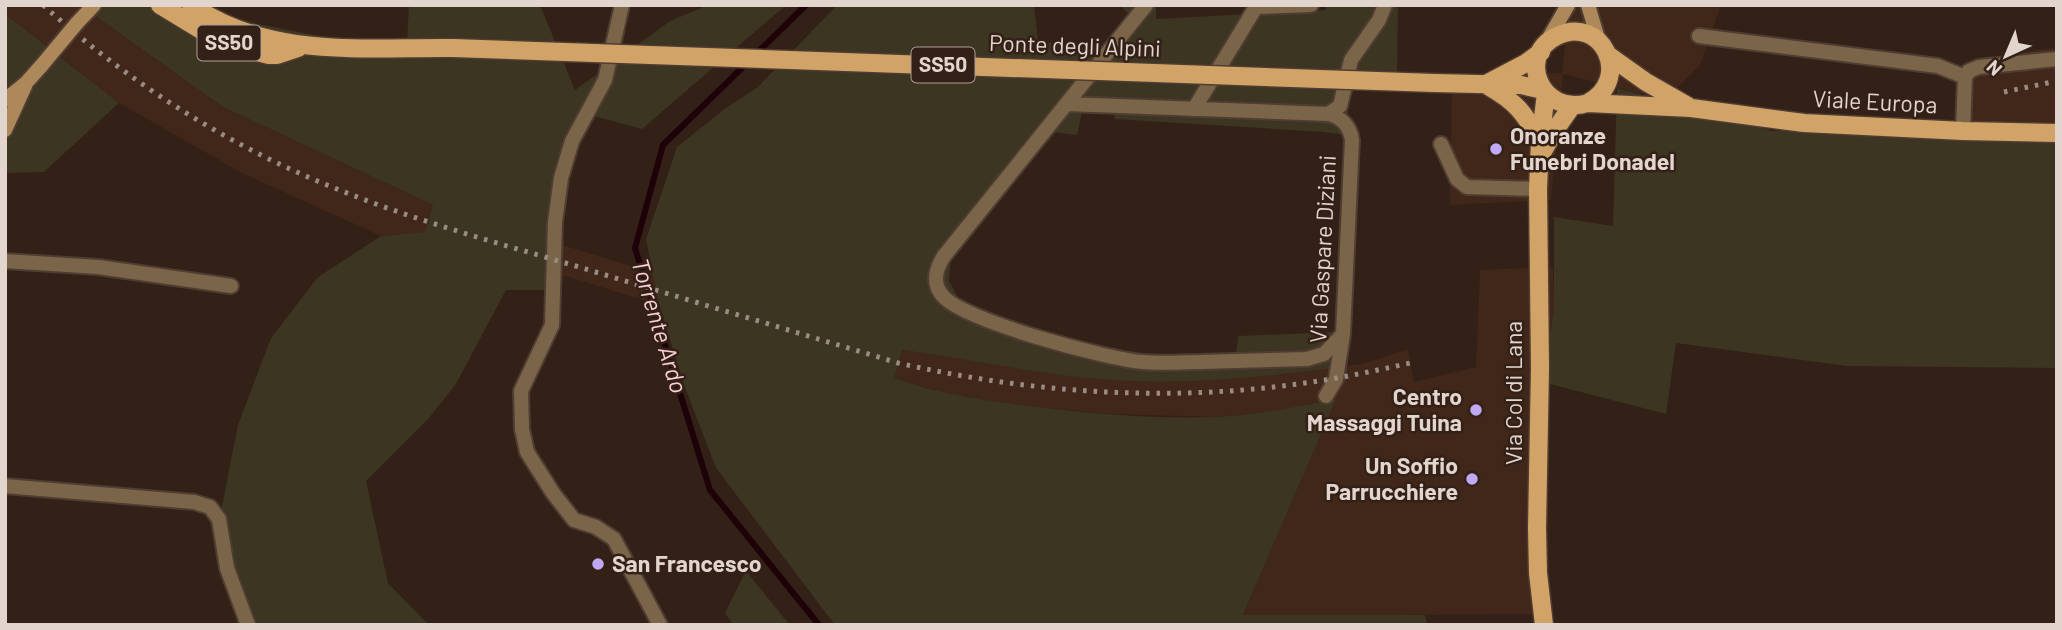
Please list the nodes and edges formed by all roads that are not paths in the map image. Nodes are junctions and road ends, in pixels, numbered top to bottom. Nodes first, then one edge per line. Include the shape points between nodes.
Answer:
1 (160, 5) edge
2 (191, 5) edge
3 (622, 5) edge
4 (1146, 5) edge
5 (1311, 5) edge
6 (1385, 5) edge
7 (1569, 5) edge
8 (1588, 5) edge
9 (1256, 7) edge
10 (90, 9) edge
11 (1699, 36) dead end
12 (305, 46) junction
13 (1543, 48) junction
14 (1604, 49) junction
15 (2057, 59) edge
16 (1965, 78) junction
17 (26, 83) junction
18 (1485, 85) junction
19 (1545, 91) junction
20 (5, 100) edge
21 (1068, 102) junction
22 (1580, 104) junction
23 (1691, 108) junction
24 (1194, 109) junction
25 (1328, 114) junction
26 (5, 130) edge
27 (1963, 131) junction
28 (2057, 133) edge
29 (1540, 142) junction
30 (1441, 144) dead end
31 (1538, 160) junction
32 (1538, 189) junction
33 (5, 261) edge
34 (231, 286) dead end
35 (1343, 334) junction
36 (1326, 396) dead end
37 (5, 486) edge
38 (248, 625) edge
39 (660, 625) edge
40 (1544, 625) edge

1 - 12 main road, SS50 via 216,39 242,48 277,55
2 - 12 main road via 247,34
3 - 39 street via 605,80 572,141 561,178 552,325 522,391 522,429 527,452 553,493 574,520 596,527 614,540
4 - 21 street
5 - 9 street
6 - 25 street via 1351,60 1340,106
7 - 13 street
8 - 14 street
9 - 24 street
10 - 17 street, bridge
11 - 16 street via 1938,66
12 - 18 main road, Ponte degli Alpini / SS50, bridge
13 - 14 main road, Viale Europa via 1558,35 1572,32 1587,34
13 - 18 main road via 1526,63
13 - 19 main road via 1537,71
14 - 22 main road via 1611,69 1608,83 1600,95
14 - 23 main road, Viale Europa via 1646,82
15 - 16 street via 1973,68
16 - 27 street
17 - 20 street
17 - 26 street
18 - 19 main road, Ponte degli Alpini via 1521,85
18 - 29 main road, Ponte degli Alpini via 1510,99 1527,116
19 - 22 main road, Viale Europa via 1556,101
19 - 29 main road, Via Col di Lana
21 - 24 street
21 - 35 street via 938,265 937,287 951,305 1085,352 1142,362 1307,359 1324,354
22 - 23 main road, Viale Europa
22 - 31 main road, Via Col di Lana via 1555,130
23 - 27 main road, Viale Europa via 1804,123
24 - 25 street
25 - 35 street, Via Gaspare Diziani via 1345,124 1352,140
27 - 28 main road, Viale Europa
29 - 31 main road, Via Col di Lana
30 - 32 street via 1457,179 1467,187
31 - 32 main road, Via Col di Lana
32 - 40 main road, Via Col di Lana via 1537,528
33 - 34 street via 98,267
35 - 36 street, Via Gaspare Diziani via 1336,379
37 - 38 street via 209,507 219,519 227,568

